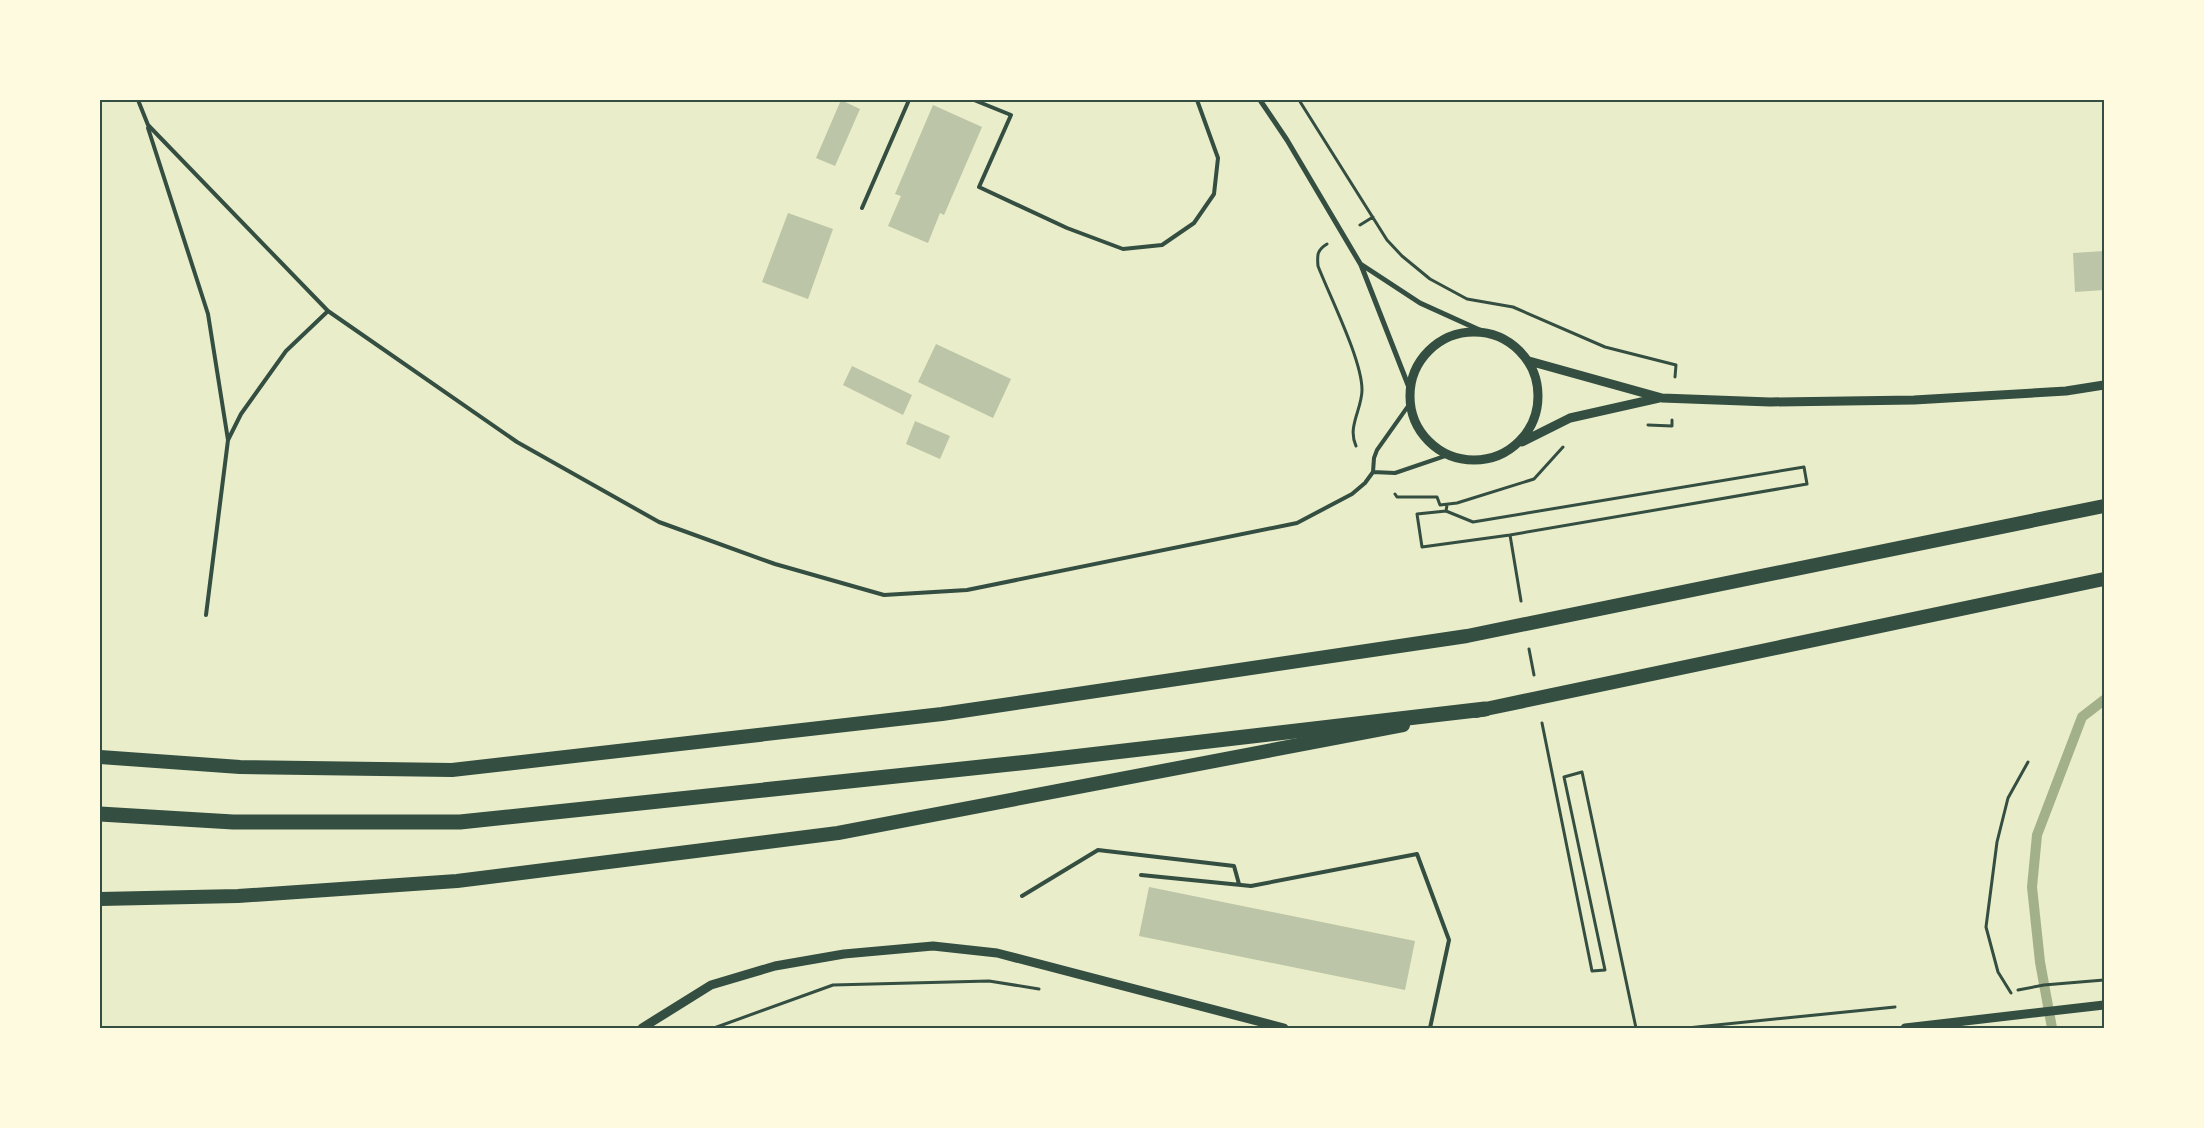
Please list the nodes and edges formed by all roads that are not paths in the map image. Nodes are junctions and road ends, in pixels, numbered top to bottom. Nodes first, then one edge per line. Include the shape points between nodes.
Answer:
1 (138, 100) edge
2 (909, 100) edge
3 (974, 100) edge
4 (1197, 100) edge
5 (1260, 100) edge
6 (148, 126) junction
7 (862, 208) dead end
8 (1361, 265) junction
9 (328, 311) junction
10 (1484, 332) junction
11 (1529, 361) junction
12 (2104, 385) edge
13 (1410, 390) junction
14 (1662, 398) junction
15 (1410, 402) junction
16 (228, 440) junction
17 (1518, 444) junction
18 (1448, 455) junction
19 (1373, 472) junction
20 (2104, 506) edge
21 (2104, 579) edge
22 (206, 615) dead end
23 (1485, 709) junction
24 (100, 757) edge
25 (100, 814) edge
26 (1141, 875) dead end
27 (1239, 884) junction
28 (1022, 896) dead end
29 (100, 900) edge
30 (2104, 1006) edge
31 (642, 1028) edge
32 (1284, 1028) edge
33 (1430, 1028) edge
34 (1905, 1028) edge

1 - 6 lane
2 - 7 lane
3 - 4 lane via 1011,115 979,187 1067,228 1124,249 1162,245 1194,223 1214,194 1218,158
5 - 8 street
6 - 9 lane
6 - 16 lane via 208,314
8 - 10 street via 1420,302
8 - 13 street
9 - 16 lane via 286,351 241,414
9 - 19 lane via 517,442 659,522 775,564 884,595 966,590 1296,523 1352,494
10 - 11 street via 1502,337
10 - 13 street via 1450,336 1435,345 1422,357
11 - 14 street
11 - 17 street via 1537,378 1537,414
12 - 14 street via 1914,400 1770,402
13 - 15 street
14 - 17 street via 1570,418
15 - 18 street via 1419,430 1432,445
15 - 19 lane via 1377,450
16 - 22 lane
17 - 18 street via 1484,460
18 - 19 lane via 1395,473
20 - 24 highway via 1467,636 942,714 452,770 240,767
21 - 23 highway
23 - 25 highway via 1030,762 460,822 233,822
23 - 29 highway via 838,832 456,881 238,896
26 - 27 lane
27 - 28 lane via 1234,866 1098,850
27 - 33 lane via 1251,886 1417,854 1449,940
30 - 34 street
31 - 32 street via 711,985 775,966 844,954 933,946 997,953

